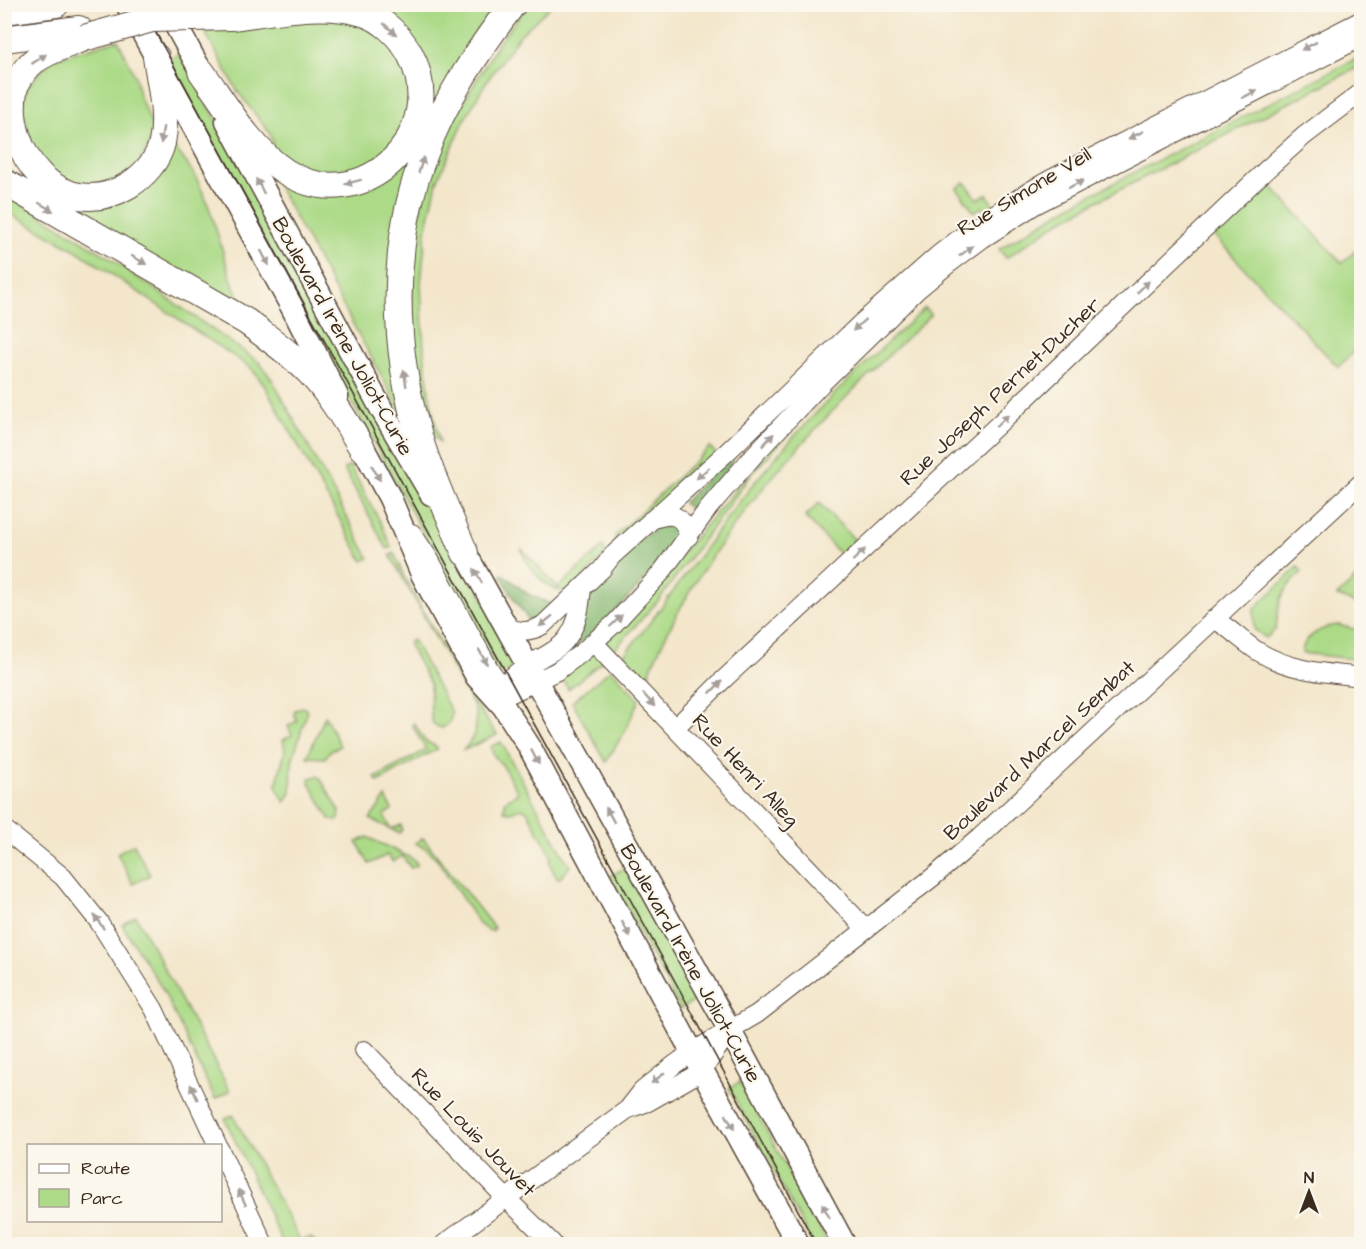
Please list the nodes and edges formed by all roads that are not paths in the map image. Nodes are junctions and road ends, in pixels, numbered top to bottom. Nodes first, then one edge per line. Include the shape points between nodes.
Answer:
1 (56, 4) edge
2 (127, 4) edge
3 (513, 4) edge
4 (232, 10) edge
5 (4, 11) edge
6 (158, 12) edge
7 (1362, 20) edge
8 (81, 34) junction
9 (1362, 37) edge
10 (4, 39) edge
11 (156, 57) junction
12 (201, 71) junction
13 (1362, 93) edge
14 (4, 182) edge
15 (741, 439) junction
16 (362, 448) junction
17 (1362, 482) edge
18 (710, 506) junction
19 (651, 520) junction
20 (689, 536) junction
21 (465, 553) junction
22 (582, 588) junction
23 (1214, 620) junction
24 (507, 627) junction
25 (594, 642) junction
26 (532, 674) junction
27 (1362, 676) edge
28 (504, 699) junction
29 (675, 728) junction
30 (4, 829) edge
31 (866, 929) junction
32 (730, 1031) junction
33 (364, 1050) dead end
34 (697, 1061) junction
35 (217, 1144) edge
36 (222, 1154) edge
37 (506, 1198) junction
38 (264, 1245) edge
39 (444, 1245) edge
40 (553, 1245) edge
41 (798, 1245) edge
42 (844, 1245) edge

1 - 5 highway
2 - 11 main road, Boulevard Irène Joliot-Curie
21 -> 3 highway via 426,459 407,389 400,345 400,265 404,228 424,154 440,117
4 - 6 highway, bridge
4 -> 12 highway via 328,9 364,14 381,22 406,46 418,75 420,111 411,137 396,158 367,178 333,186 316,184 287,173 272,162
6 - 8 highway, bridge
6 - 12 main road, Boulevard Irène Joliot-Curie
7 -> 15 street, Rue Simone Veil via 1051,179 996,212 938,255 860,324
8 - 10 highway
11 -> 8 highway via 164,122 157,156 138,179 122,189 90,198 74,196 43,184 31,174 13,141 9,108 20,76 33,61
18 -> 9 street, Rue Simone Veil via 829,375 917,291 982,239 1035,205
11 -> 16 main road, Boulevard Irène Joliot-Curie via 293,309
21 -> 12 main road, Boulevard Irène Joliot-Curie via 383,412
29 -> 13 street, Rue Joseph Pernet-Ducher via 1266,170
14 -> 16 highway via 247,322 281,347 322,387
15 - 18 street, Rue Simone Veil via 745,452
15 -> 19 street, Rue Simone Veil
16 -> 28 main road, Boulevard Irène Joliot-Curie via 477,677
17 - 23 street, Boulevard Marcel Sembat
18 - 20 street, Rue Simone Veil
19 - 20 street via 676,516
19 - 22 street, Rue Simone Veil
25 -> 20 street, Rue Simone Veil via 638,600
24 -> 21 main road, Boulevard Irène Joliot-Curie
22 -> 24 street, Rue Simone Veil via 535,630 516,631
22 - 26 street via 579,614 568,636
23 - 27 street via 1258,652 1285,664
23 - 31 street, Boulevard Marcel Sembat via 979,838
24 - 26 main road, Boulevard Irène Joliot-Curie
25 - 26 street, Rue Simone Veil via 557,671
25 -> 29 street, Rue Henri Alleg
26 - 28 street
32 -> 26 main road, Boulevard Irène Joliot-Curie
28 -> 34 main road, Boulevard Irène Joliot-Curie
29 - 31 street, Rue Henri Alleg
35 -> 30 street via 154,1009 99,922 63,878
31 - 32 street, Boulevard Marcel Sembat
32 - 34 street, Boulevard Marcel Sembat
42 -> 32 main road, Boulevard Irène Joliot-Curie
33 - 37 street, Rue Louis Jouvet
34 - 37 street, Boulevard Marcel Sembat via 648,1102 628,1109
34 -> 41 main road, Boulevard Irène Joliot-Curie
38 -> 36 street
37 - 39 street, Boulevard Marcel Sembat
37 - 40 street, Rue Louis Jouvet

